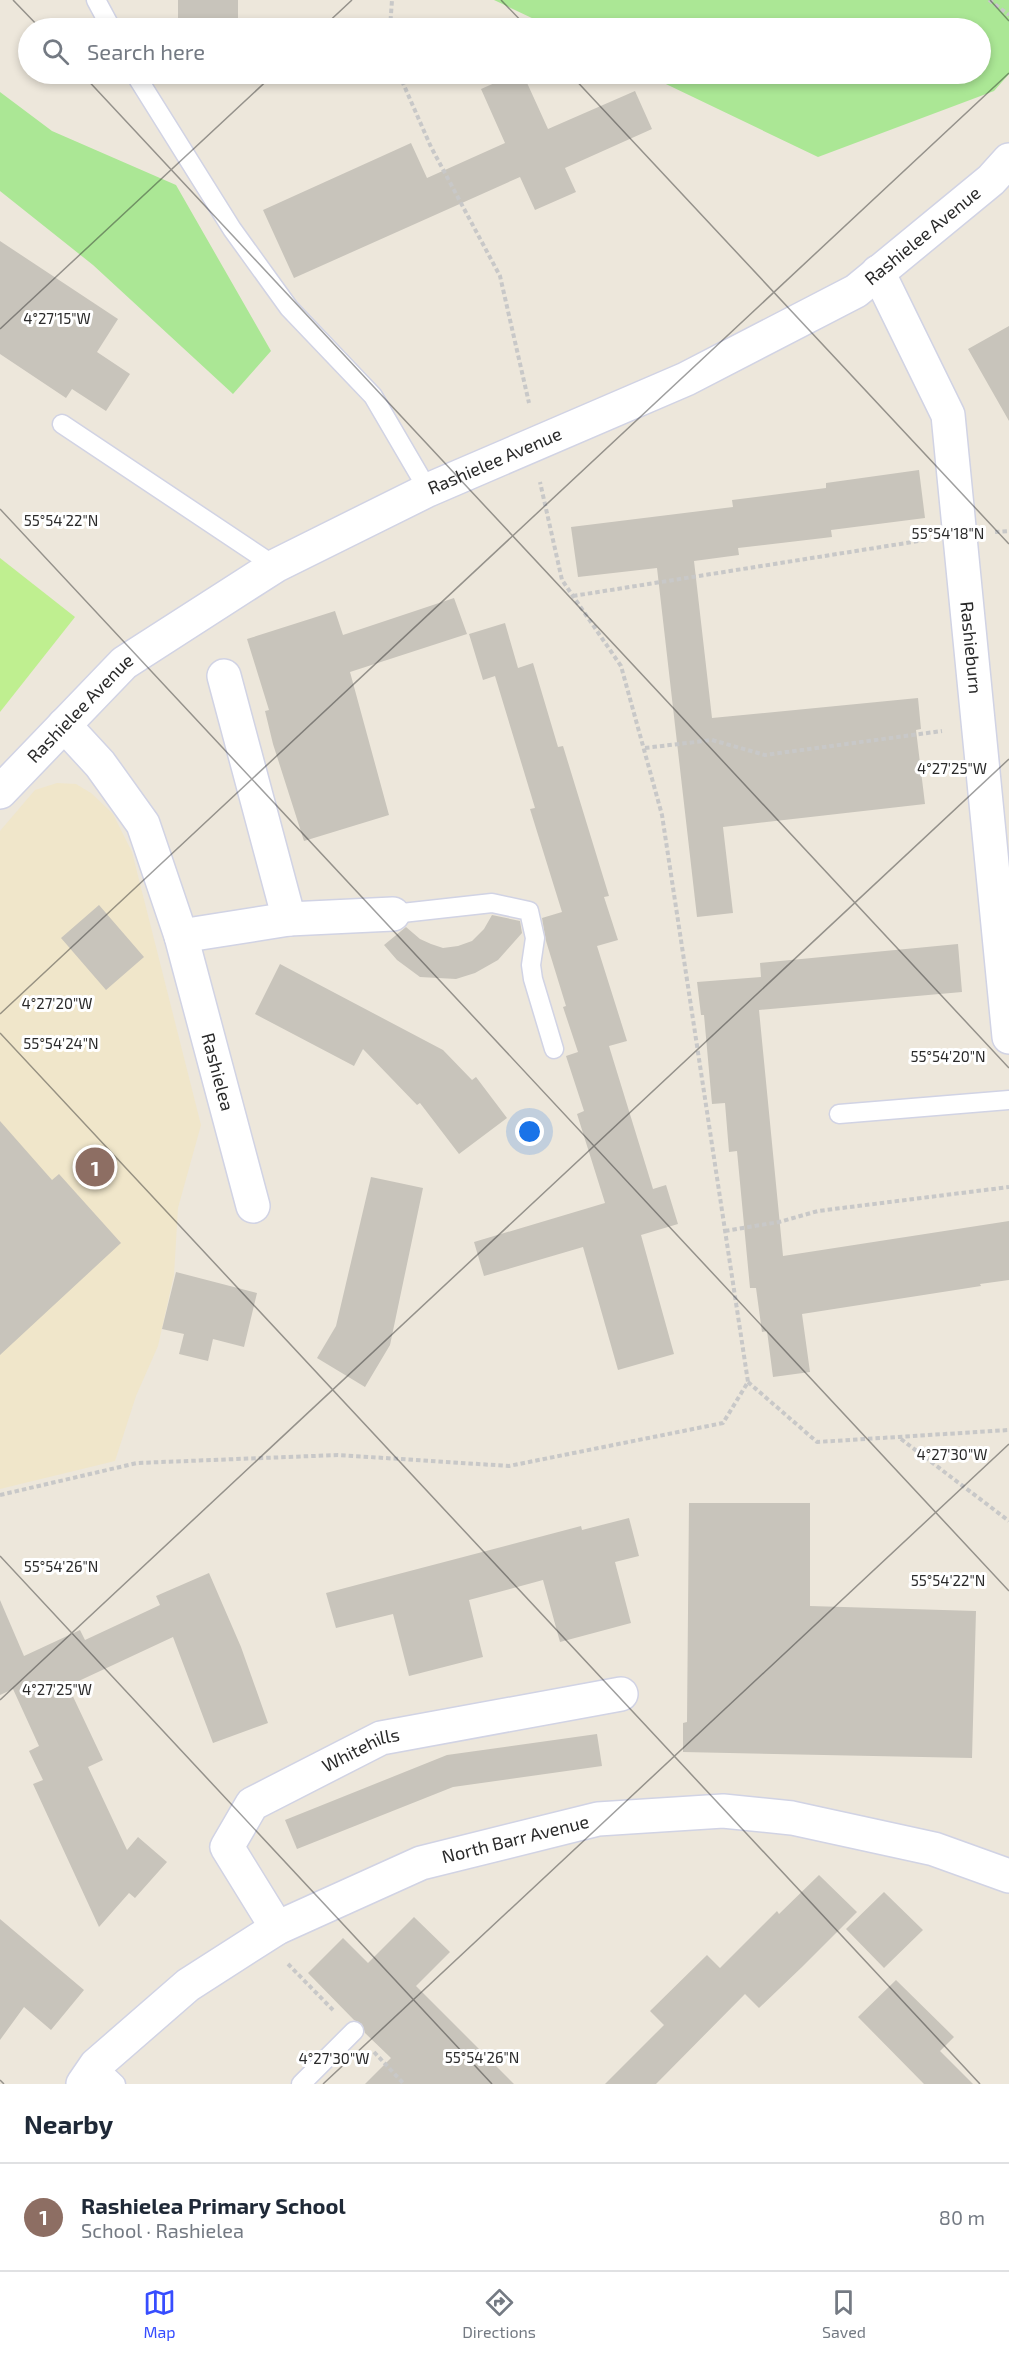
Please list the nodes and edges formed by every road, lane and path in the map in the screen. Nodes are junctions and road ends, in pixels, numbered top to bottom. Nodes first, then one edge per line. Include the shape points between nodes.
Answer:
1 (96, 0) edge
2 (392, 0) edge
3 (989, 0) edge
4 (1009, 15) edge
5 (106, 18) edge
6 (391, 18) edge
7 (141, 84) edge
8 (403, 84) edge
9 (1009, 160) edge
10 (878, 272) junction
11 (529, 403) dead end
12 (62, 424) dead end
13 (538, 476) dead end
14 (428, 490) junction
15 (1009, 531) edge
16 (959, 534) junction
17 (275, 566) junction
18 (573, 596) junction
19 (224, 676) dead end
20 (64, 725) junction
21 (978, 726) junction
22 (645, 748) junction
23 (0, 792) edge
24 (393, 914) joint
25 (289, 920) junction
26 (181, 936) junction
27 (1009, 1037) edge
28 (554, 1049) dead end
29 (1009, 1100) edge
30 (840, 1114) dead end
31 (1009, 1187) edge
32 (253, 1206) dead end
33 (725, 1231) junction
34 (747, 1382) junction
35 (1009, 1430) edge
36 (900, 1438) junction
37 (0, 1495) edge
38 (1009, 1521) edge
39 (621, 1694) dead end
40 (1009, 1876) edge
41 (277, 1928) junction
42 (354, 2031) dead end
43 (98, 2078) edge
44 (301, 2084) edge

1 - 5 lane
2 - 6 path
3 - 4 path
7 - 14 lane via 231,229 289,308 373,396
8 - 11 path via 430,147 500,276
9 - 10 street, Rashielee Avenue via 991,180
10 - 14 street, Rashielee Avenue via 856,291 686,379
10 - 16 street, Rashieburn via 948,415
12 - 17 lane
13 - 18 path via 562,580
14 - 17 street, Rashielee Avenue
15 - 16 path
16 - 18 path
16 - 21 street, Rashieburn
17 - 20 street, Rashielee Avenue via 124,663
18 - 22 path via 621,666
19 - 25 street
20 - 23 street, Rashielee Avenue
20 - 26 street, Rashielea via 100,764 142,824
21 - 22 path via 765,755 712,740
21 - 27 street, Rashieburn
22 - 33 path via 662,815
24 - 25 street
24 - 28 lane via 492,903 529,911 535,938 533,979
25 - 26 street
26 - 32 street, Rashielea
29 - 30 lane
31 - 33 path via 818,1211
33 - 34 path
34 - 36 path via 817,1442
34 - 37 path via 723,1423 509,1466 338,1455 137,1463
35 - 36 path
36 - 38 path
39 - 41 street, Whitehills via 381,1738 252,1804 227,1847
40 - 41 street, North Barr Avenue via 934,1849 792,1818 723,1811 598,1819 421,1863
41 - 43 street, North Barr Avenue via 188,1985
42 - 44 lane

